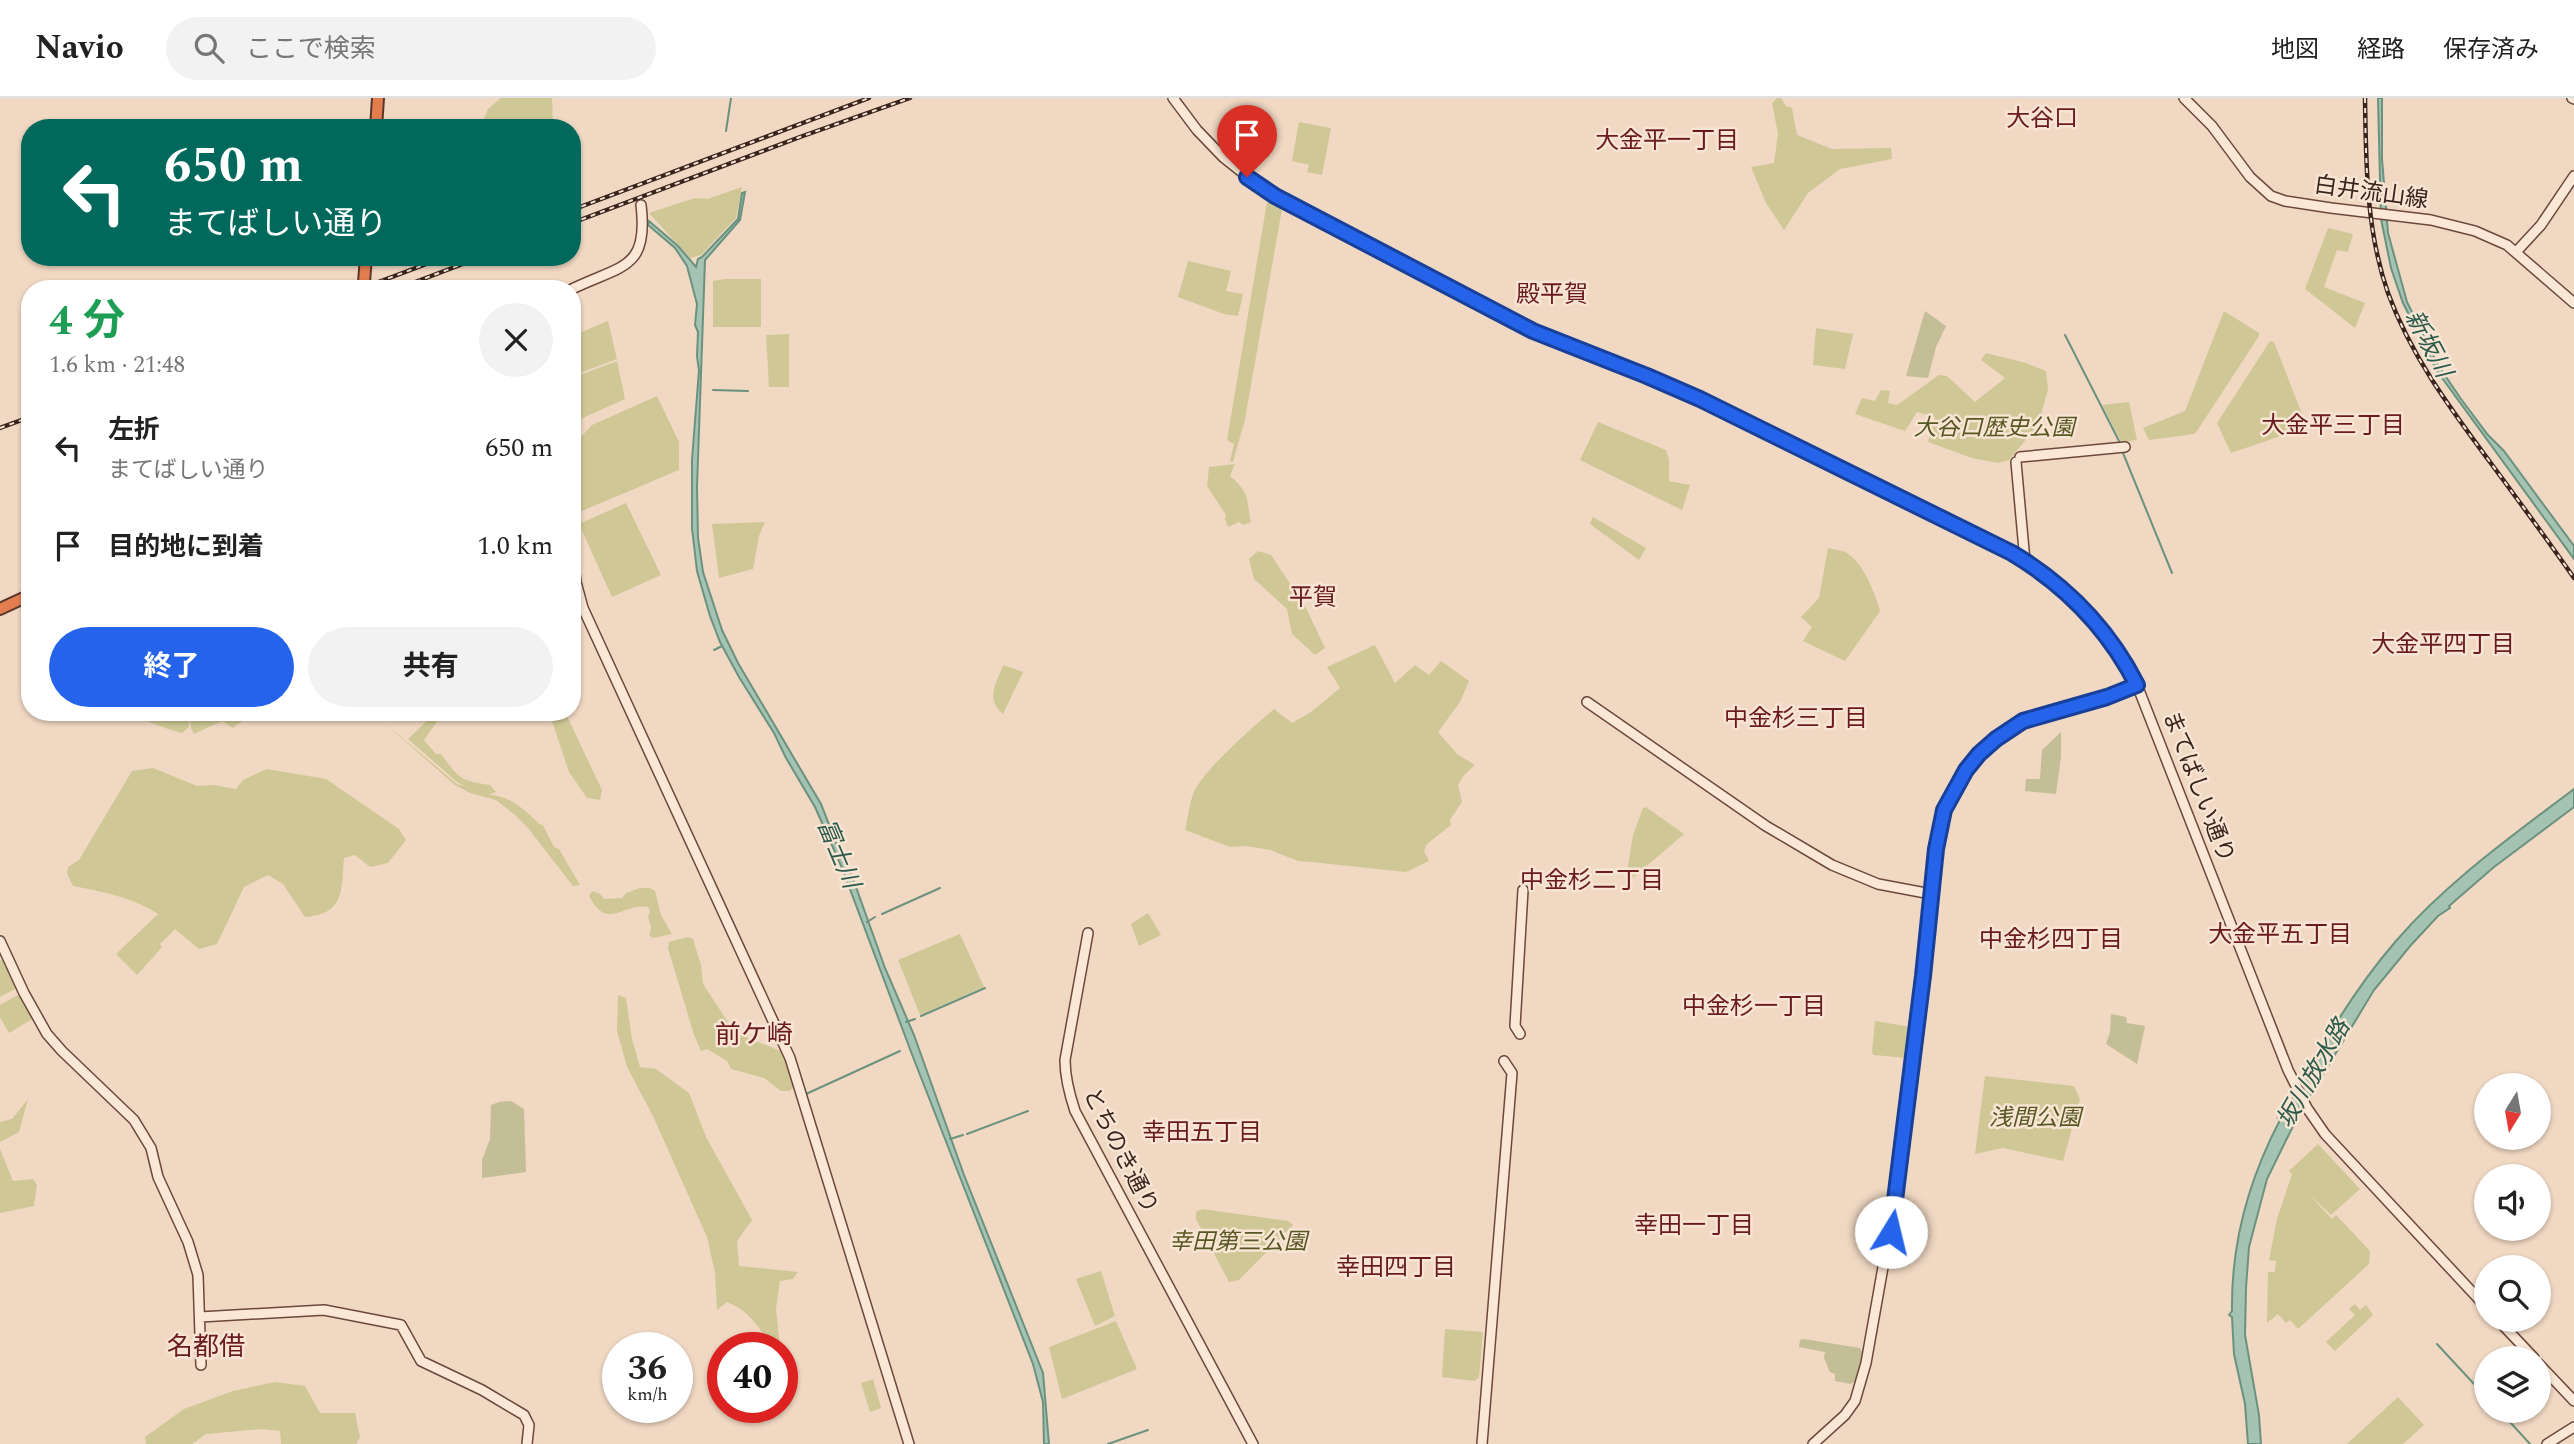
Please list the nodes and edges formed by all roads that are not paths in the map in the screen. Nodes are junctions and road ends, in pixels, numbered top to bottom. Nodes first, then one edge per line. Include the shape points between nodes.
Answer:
1 (378, 98) edge
2 (1174, 98) edge
3 (2184, 98) edge
4 (377, 119) edge
5 (2574, 176) edge
6 (641, 205) dead end
7 (2516, 252) junction
8 (581, 285) edge
9 (2574, 303) edge
10 (2124, 447) dead end
11 (2025, 561) junction
12 (21, 599) edge
13 (581, 601) edge
14 (0, 609) edge
15 (2137, 685) junction
16 (1587, 702) dead end
17 (1523, 890) dead end
18 (1931, 894) junction
19 (1088, 933) dead end
20 (0, 941) edge
21 (1520, 1034) dead end
22 (1504, 1061) dead end
23 (2474, 1294) edge
24 (200, 1317) junction
25 (2509, 1332) edge
26 (2523, 1346) edge
27 (201, 1365) dead end
28 (2551, 1377) edge
29 (2574, 1401) edge
30 (2574, 1427) edge
31 (527, 1444) edge
32 (909, 1444) edge
33 (1253, 1444) edge
34 (1482, 1444) edge
35 (1813, 1444) edge
36 (2547, 1444) edge

1 - 4 highway
2 - 11 street, まてばしい通り via 1223,157 1275,196 1533,331 1700,399
3 - 7 street, 白井流山線 via 2271,196 2460,226
5 - 7 street via 2541,226
6 - 8 street via 636,256
7 - 9 street, 白井流山線
10 - 11 street via 2018,460
11 - 15 street, まてばしい通り via 2087,611
12 - 14 highway
13 - 32 street via 790,1058
15 - 18 street via 2023,721 1979,754 1944,810
15 - 23 street, まてばしい通り via 2288,1070 2315,1120
16 - 18 street via 1766,826 1832,865 1878,884
17 - 21 street via 1515,1026
18 - 35 street via 1899,1177 1866,1363 1855,1401
19 - 33 street, とちのき通り via 1065,1060 1069,1094
20 - 24 street via 47,1034 134,1120 151,1148 158,1177 194,1256
22 - 34 street via 1512,1073
24 - 27 street
24 - 31 street via 324,1310 401,1325 421,1361 524,1415 529,1425
25 - 26 street
28 - 29 street
30 - 36 street

